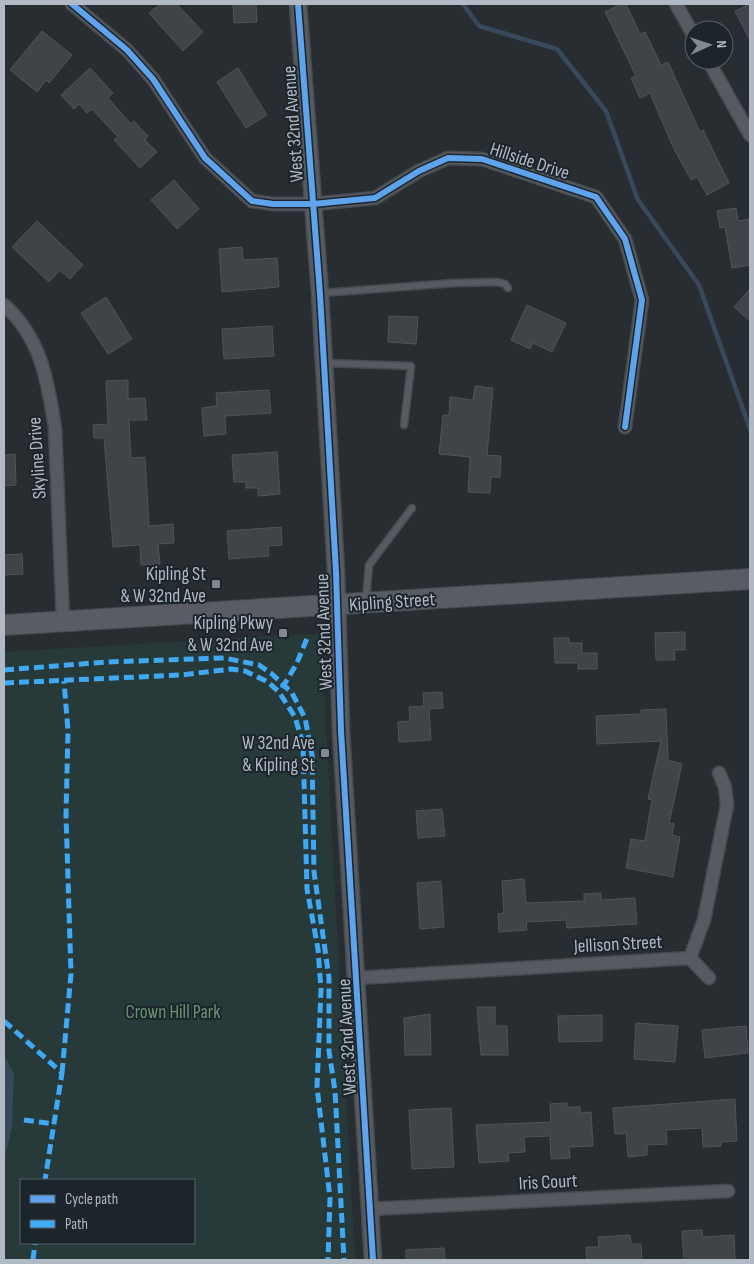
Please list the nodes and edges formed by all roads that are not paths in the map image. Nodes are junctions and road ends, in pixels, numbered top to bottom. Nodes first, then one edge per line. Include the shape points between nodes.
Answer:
1 (72, 4) edge
2 (298, 4) edge
3 (676, 4) edge
4 (685, 20) edge
5 (714, 70) edge
6 (750, 135) edge
7 (313, 204) junction
8 (508, 288) dead end
9 (320, 294) junction
10 (4, 305) edge
11 (323, 363) junction
12 (404, 425) dead end
13 (625, 427) dead end
14 (412, 508) dead end
15 (750, 579) edge
16 (366, 603) junction
17 (338, 605) junction
18 (63, 621) junction
19 (4, 625) edge
20 (718, 773) dead end
21 (690, 958) junction
22 (357, 978) junction
23 (709, 978) dead end
24 (728, 1191) dead end
25 (370, 1209) junction
26 (373, 1260) edge

1 - 7 street, Hillside Drive via 127,50 153,79 205,158 237,189 252,200 273,204
2 - 7 street, West 32nd Avenue
3 - 4 street
5 - 6 street
7 - 9 street, West 32nd Avenue
7 - 13 street, Hillside Drive via 375,198 419,171 448,158 482,159 596,197 624,238 642,300
8 - 9 lane via 497,282 454,282
9 - 11 street, West 32nd Avenue
10 - 18 street, Skyline Drive via 39,352 51,399
11 - 12 lane via 411,366
11 - 17 street, West 32nd Avenue
14 - 16 lane via 369,565
15 - 16 main road, Kipling Street
16 - 17 main road, Kipling Street
17 - 18 main road, Kipling Street
17 - 22 street, West 32nd Avenue via 341,731
18 - 19 main road, Kipling Street
20 - 21 street, Jellison Street via 725,787 727,804 704,920
21 - 22 street, Jellison Street
21 - 23 street
22 - 25 street, West 32nd Avenue
24 - 25 street, Iris Court
25 - 26 street, West 32nd Avenue

